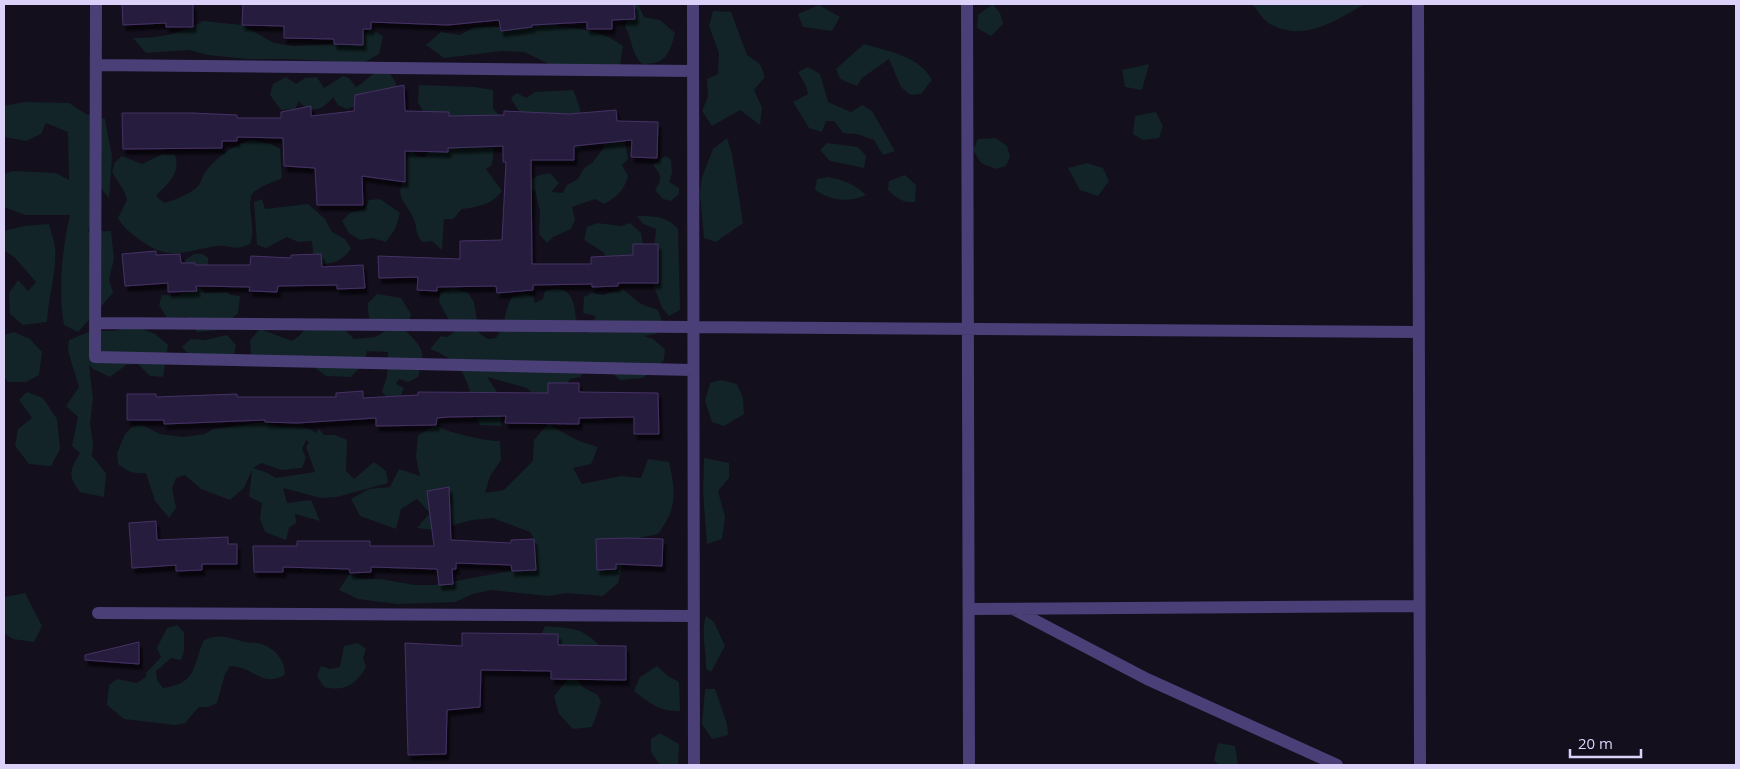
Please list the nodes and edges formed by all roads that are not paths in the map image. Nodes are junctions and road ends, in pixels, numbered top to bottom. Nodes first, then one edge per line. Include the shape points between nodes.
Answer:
1 (96, 4) edge
2 (693, 4) edge
3 (967, 4) edge
4 (1418, 4) edge
5 (96, 65) junction
6 (693, 70) junction
7 (95, 323) junction
8 (693, 327) junction
9 (968, 328) junction
10 (1419, 332) junction
11 (693, 370) junction
12 (1419, 606) junction
13 (969, 609) junction
14 (1014, 609) junction
15 (98, 613) dead end
16 (694, 616) junction
17 (694, 765) edge
18 (969, 765) edge
19 (1337, 765) edge
20 (1420, 765) edge

1 - 5 street
2 - 6 street
3 - 9 street
4 - 10 street
5 - 6 street
5 - 7 street
6 - 8 street
7 - 8 street
7 - 11 street via 95,356
8 - 9 street
8 - 11 street
9 - 10 street
9 - 13 street
10 - 12 street
11 - 16 street
12 - 14 street
12 - 20 street
13 - 14 street
13 - 18 street
14 - 19 street via 1147,679
15 - 16 street
16 - 17 street

